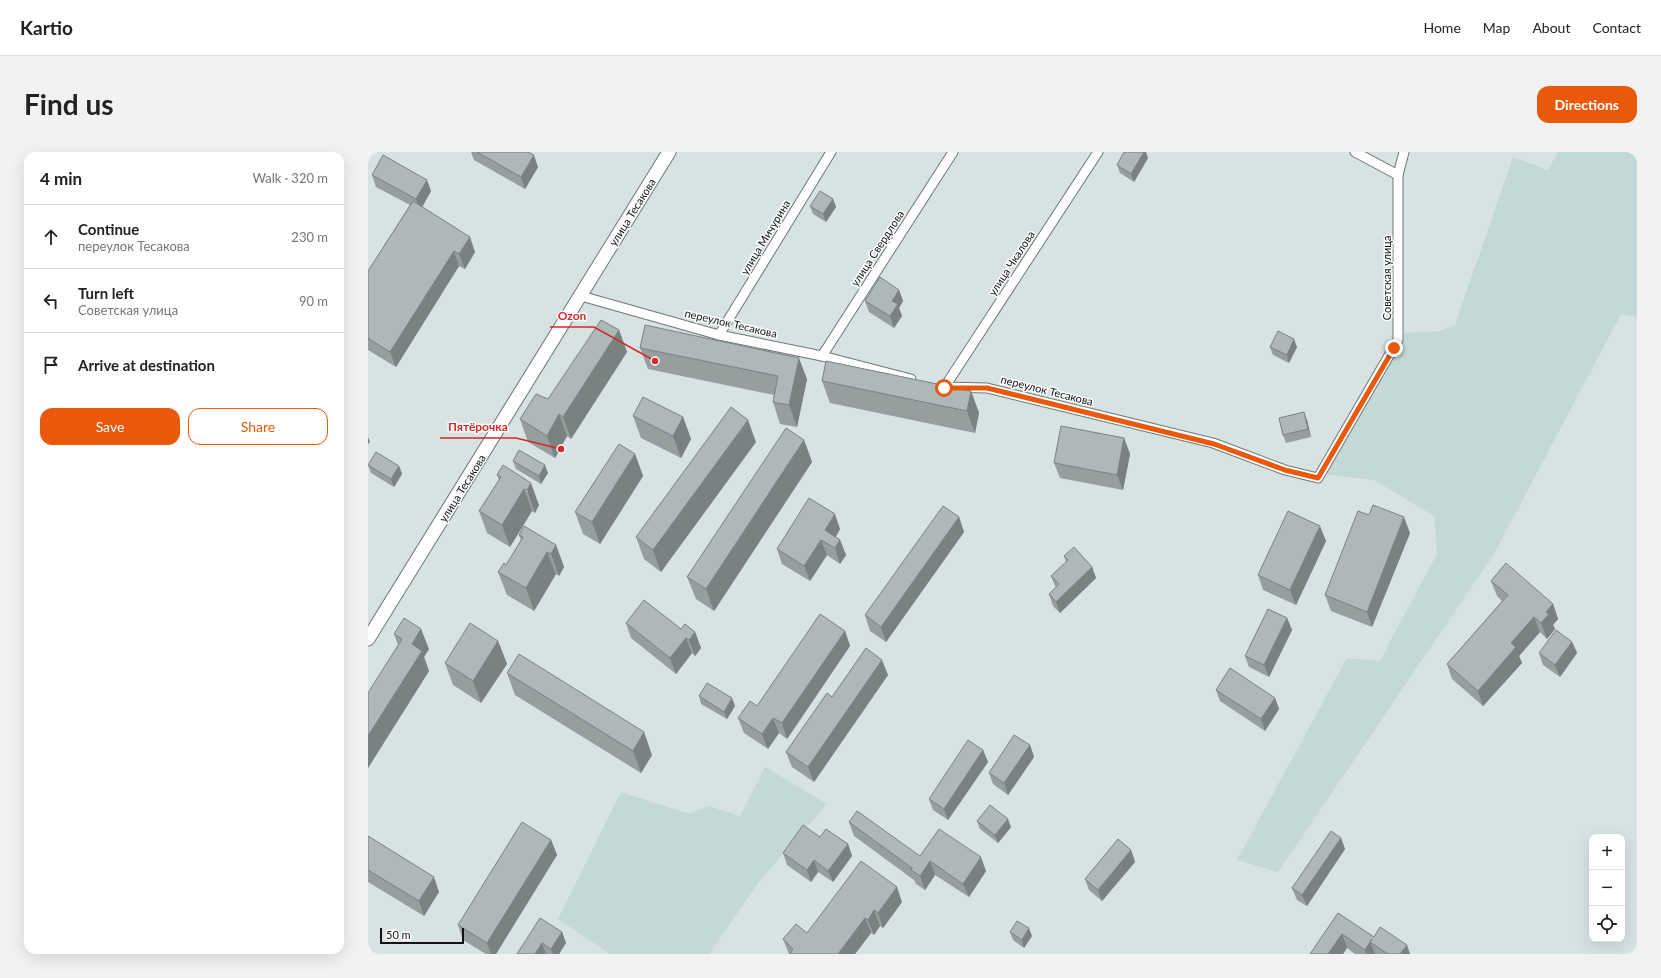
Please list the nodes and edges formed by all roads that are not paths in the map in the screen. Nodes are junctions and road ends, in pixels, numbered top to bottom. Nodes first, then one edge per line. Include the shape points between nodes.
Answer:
1 (669, 152) edge
2 (831, 152) edge
3 (953, 152) edge
4 (1098, 152) edge
5 (1355, 152) edge
6 (1404, 152) edge
7 (1398, 175) junction
8 (581, 296) junction
9 (719, 335) junction
10 (822, 356) junction
11 (921, 382) edge
12 (940, 387) joint
13 (1318, 478) joint
14 (368, 639) edge

1 - 8 main road, улица Тесакова
2 - 9 street, улица Мичурина
3 - 10 street, улица Свердлова
4 - 12 street, улица Чкалова
5 - 7 street
6 - 7 street, Советская улица
7 - 13 street, Советская улица via 1398,340
8 - 9 street, переулок Тесакова
8 - 14 main road, улица Тесакова
9 - 10 street, переулок Тесакова
10 - 11 street, переулок Тесакова
12 - 13 street, переулок Тесакова via 987,388 1214,444 1285,470

